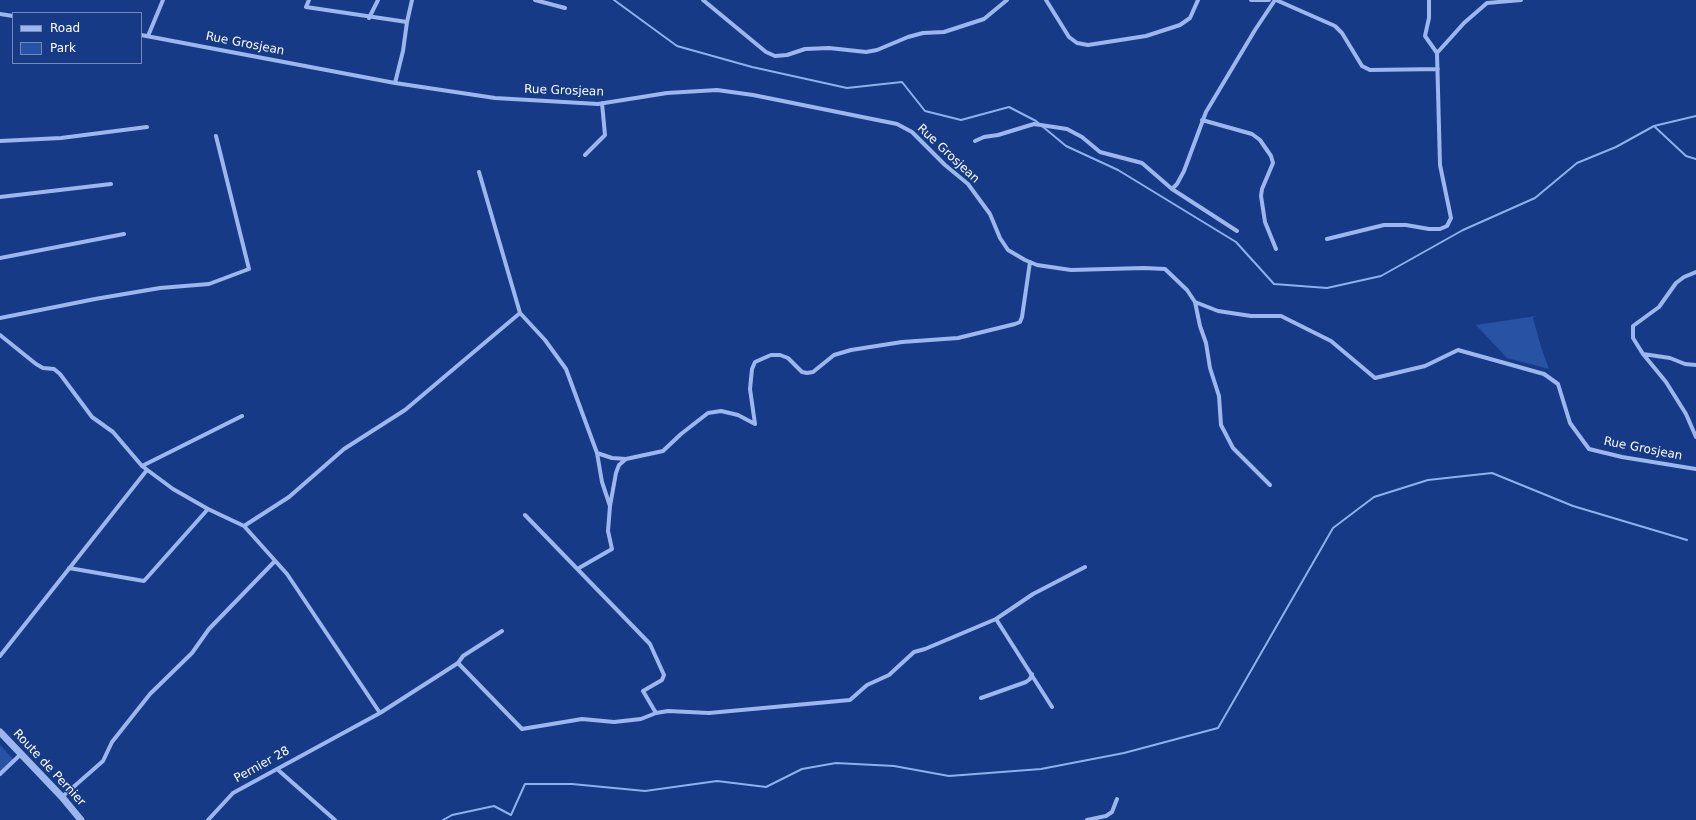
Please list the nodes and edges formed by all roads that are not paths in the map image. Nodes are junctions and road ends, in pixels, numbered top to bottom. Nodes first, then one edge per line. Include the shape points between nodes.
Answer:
1 (163, 0) edge
2 (309, 0) edge
3 (378, 0) edge
4 (412, 0) edge
5 (535, 0) edge
6 (703, 0) edge
7 (1007, 0) edge
8 (1046, 0) edge
9 (1198, 0) edge
10 (1251, 0) edge
11 (1269, 0) edge
12 (1276, 0) edge
13 (1429, 0) edge
14 (1521, 0) edge
15 (565, 8) dead end
16 (0, 14) edge
17 (12, 16) edge
18 (369, 18) junction
19 (406, 22) junction
20 (142, 35) edge
21 (148, 36) junction
22 (1437, 53) junction
23 (1438, 69) junction
24 (395, 82) junction
25 (602, 103) junction
26 (1202, 120) junction
27 (147, 127) dead end
28 (216, 136) dead end
29 (0, 141) edge
30 (975, 141) dead end
31 (585, 155) dead end
32 (479, 172) dead end
33 (111, 184) dead end
34 (1172, 189) junction
35 (0, 197) edge
36 (1237, 231) dead end
37 (124, 234) dead end
38 (1327, 239) dead end
39 (1276, 248) dead end
40 (0, 258) edge
41 (1030, 262) junction
42 (1696, 272) edge
43 (1195, 302) junction
44 (520, 313) junction
45 (0, 318) edge
46 (0, 335) edge
47 (1643, 354) junction
48 (1696, 365) edge
49 (242, 416) dead end
50 (1696, 437) edge
51 (597, 453) junction
52 (626, 459) junction
53 (142, 466) junction
54 (1696, 469) edge
55 (147, 470) junction
56 (1270, 485) dead end
57 (610, 506) junction
58 (208, 509) junction
59 (525, 515) dead end
60 (244, 526) junction
61 (275, 561) junction
62 (1085, 567) dead end
63 (69, 568) junction
64 (579, 568) junction
65 (996, 619) junction
66 (502, 631) dead end
67 (0, 656) edge
68 (458, 663) junction
69 (1032, 674) junction
70 (980, 698) dead end
71 (1052, 707) dead end
72 (380, 713) junction
73 (656, 713) junction
74 (0, 732) edge
75 (21, 754) junction
76 (277, 769) junction
77 (0, 774) edge
78 (62, 797) junction
79 (1117, 799) dead end
80 (81, 820) edge
81 (208, 820) edge
82 (335, 820) edge
83 (1087, 820) edge

1 - 21 street
2 - 18 street via 306,7
3 - 18 street
4 - 19 street
5 - 15 street
6 - 7 street via 766,52 775,56 805,49 829,48 866,52 877,50 908,37 944,32 977,22
8 - 9 street via 1069,37 1077,43 1088,45 1146,36 1180,25 1190,18
10 - 11 street
12 - 23 street via 1335,26 1362,66 1370,70
12 - 26 street via 1255,30
13 - 22 street via 1425,36
14 - 22 street via 1487,3 1464,23
16 - 17 street
18 - 19 street
19 - 24 street via 403,51
20 - 21 street, Rue Grosjean
21 - 24 street, Rue Grosjean
22 - 23 street
23 - 38 street via 1440,165 1451,218 1447,226 1429,229 1384,225
24 - 25 street, Rue Grosjean via 495,98
25 - 31 street via 604,135
25 - 41 street, Rue Grosjean via 667,93 717,90 897,124 912,132 968,184 990,214 1008,250
26 - 34 street via 1184,171
26 - 39 street via 1252,134 1260,140 1271,156 1273,163 1262,189 1262,196 1265,222
27 - 29 street via 61,138
28 - 45 street via 249,269 209,284 102,297
30 - 34 street via 1034,124 1067,129 1082,137 1100,152 1142,163
32 - 44 street
33 - 35 street
34 - 36 street
37 - 40 street
41 - 43 street, Rue Grosjean via 1071,270 1165,269 1187,290
41 - 52 street via 1020,322 958,338 902,342 851,350 834,355 813,372 807,373 802,372 788,358 771,355 755,362 752,369 750,389 755,424 738,415 721,411 708,413 680,434 663,451
42 - 47 street via 1676,283 1659,307 1633,326 1633,338
43 - 54 street, Rue Grosjean via 1218,311 1251,316 1281,316 1331,341 1375,378 1425,366 1458,350 1544,374 1558,384 1570,423 1589,449
43 - 56 street via 1219,396 1221,425 1233,448
44 - 51 street via 546,340 566,368
44 - 60 street via 405,410 344,449 289,497
46 - 53 street via 42,368 54,369 60,374 92,417 113,432
47 - 48 street
47 - 50 street via 1666,382 1686,414
49 - 53 street
51 - 52 street
51 - 57 street via 602,482
52 - 57 street via 619,465 616,473
53 - 55 street
55 - 58 street via 173,489
55 - 63 street
57 - 64 street via 608,531 612,549
58 - 60 street
58 - 63 street via 144,581
59 - 64 street
60 - 61 street
61 - 72 street via 287,574
61 - 78 street via 150,694 112,742 103,761
62 - 65 street via 1033,594
63 - 67 street
64 - 73 street via 650,644 664,674 662,680 644,691
65 - 69 street
65 - 73 street via 914,652 889,675 867,685 850,700 709,713
66 - 68 street, Pernier 28 via 463,656
68 - 72 street, Pernier 28
68 - 73 street via 522,729 582,719 614,722 641,719
69 - 70 street via 1026,682
69 - 71 street
72 - 76 street, Pernier 28
74 - 75 street, Route de Pernier
75 - 77 street
75 - 78 street, Route de Pernier
76 - 81 street, Pernier 28 via 233,793
76 - 82 street
78 - 80 street, Route de Pernier
79 - 83 street via 1112,812

